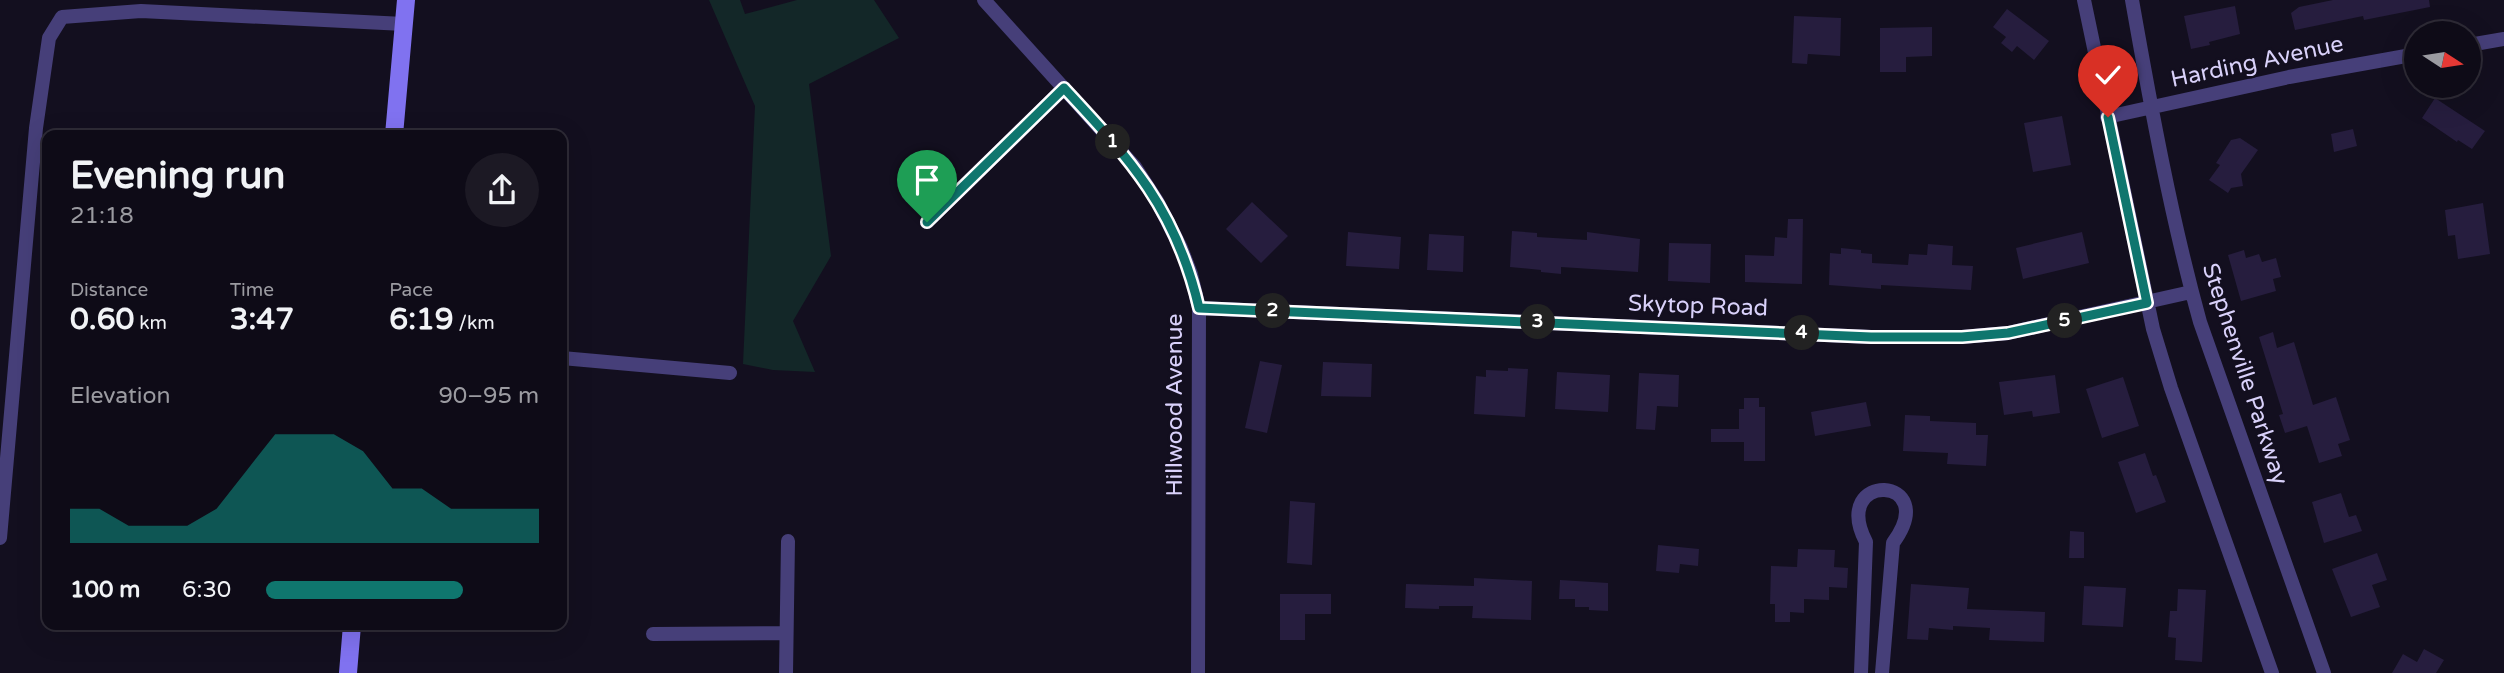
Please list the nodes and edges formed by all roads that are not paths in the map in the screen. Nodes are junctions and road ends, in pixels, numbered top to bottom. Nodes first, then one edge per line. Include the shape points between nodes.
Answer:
1 (406, 0) edge
2 (984, 0) edge
3 (2084, 0) edge
4 (2132, 0) edge
5 (404, 24) junction
6 (2504, 39) edge
7 (2482, 43) edge
8 (2404, 56) edge
9 (1064, 88) junction
10 (2151, 107) junction
11 (2108, 117) junction
12 (394, 130) edge
13 (927, 222) dead end
14 (2191, 292) junction
15 (2147, 303) junction
16 (1199, 308) junction
17 (567, 358) edge
18 (730, 373) dead end
19 (4, 459) edge
20 (0, 538) edge
21 (788, 541) dead end
22 (352, 630) edge
23 (786, 633) junction
24 (653, 634) dead end
25 (348, 673) edge
26 (786, 673) edge
27 (1198, 673) edge
28 (1861, 673) edge
29 (1882, 673) edge
30 (2273, 673) edge
31 (2324, 673) edge

1 - 5 street
2 - 9 street, Hillwood Avenue
3 - 11 street
4 - 10 street, Stephenville Parkway
5 - 12 street
5 - 19 street via 141,11 62,16 49,38 36,128
6 - 7 street
8 - 10 street, Harding Avenue
9 - 13 street
9 - 16 street, Hillwood Avenue via 1135,167 1157,201 1181,247
10 - 11 street, Harding Avenue
10 - 14 street, Stephenville Parkway
11 - 15 street
14 - 15 street, Skytop Road
14 - 31 street, Stephenville Parkway
15 - 16 street, Skytop Road via 2008,333 1962,337
15 - 30 street via 2171,388
16 - 27 street, Hillwood Avenue
17 - 18 street
19 - 20 street
21 - 23 street
22 - 25 street
23 - 24 street
23 - 26 street
28 - 29 street via 1866,542 1858,516 1869,493 1886,489 1902,499 1906,515 1893,543

